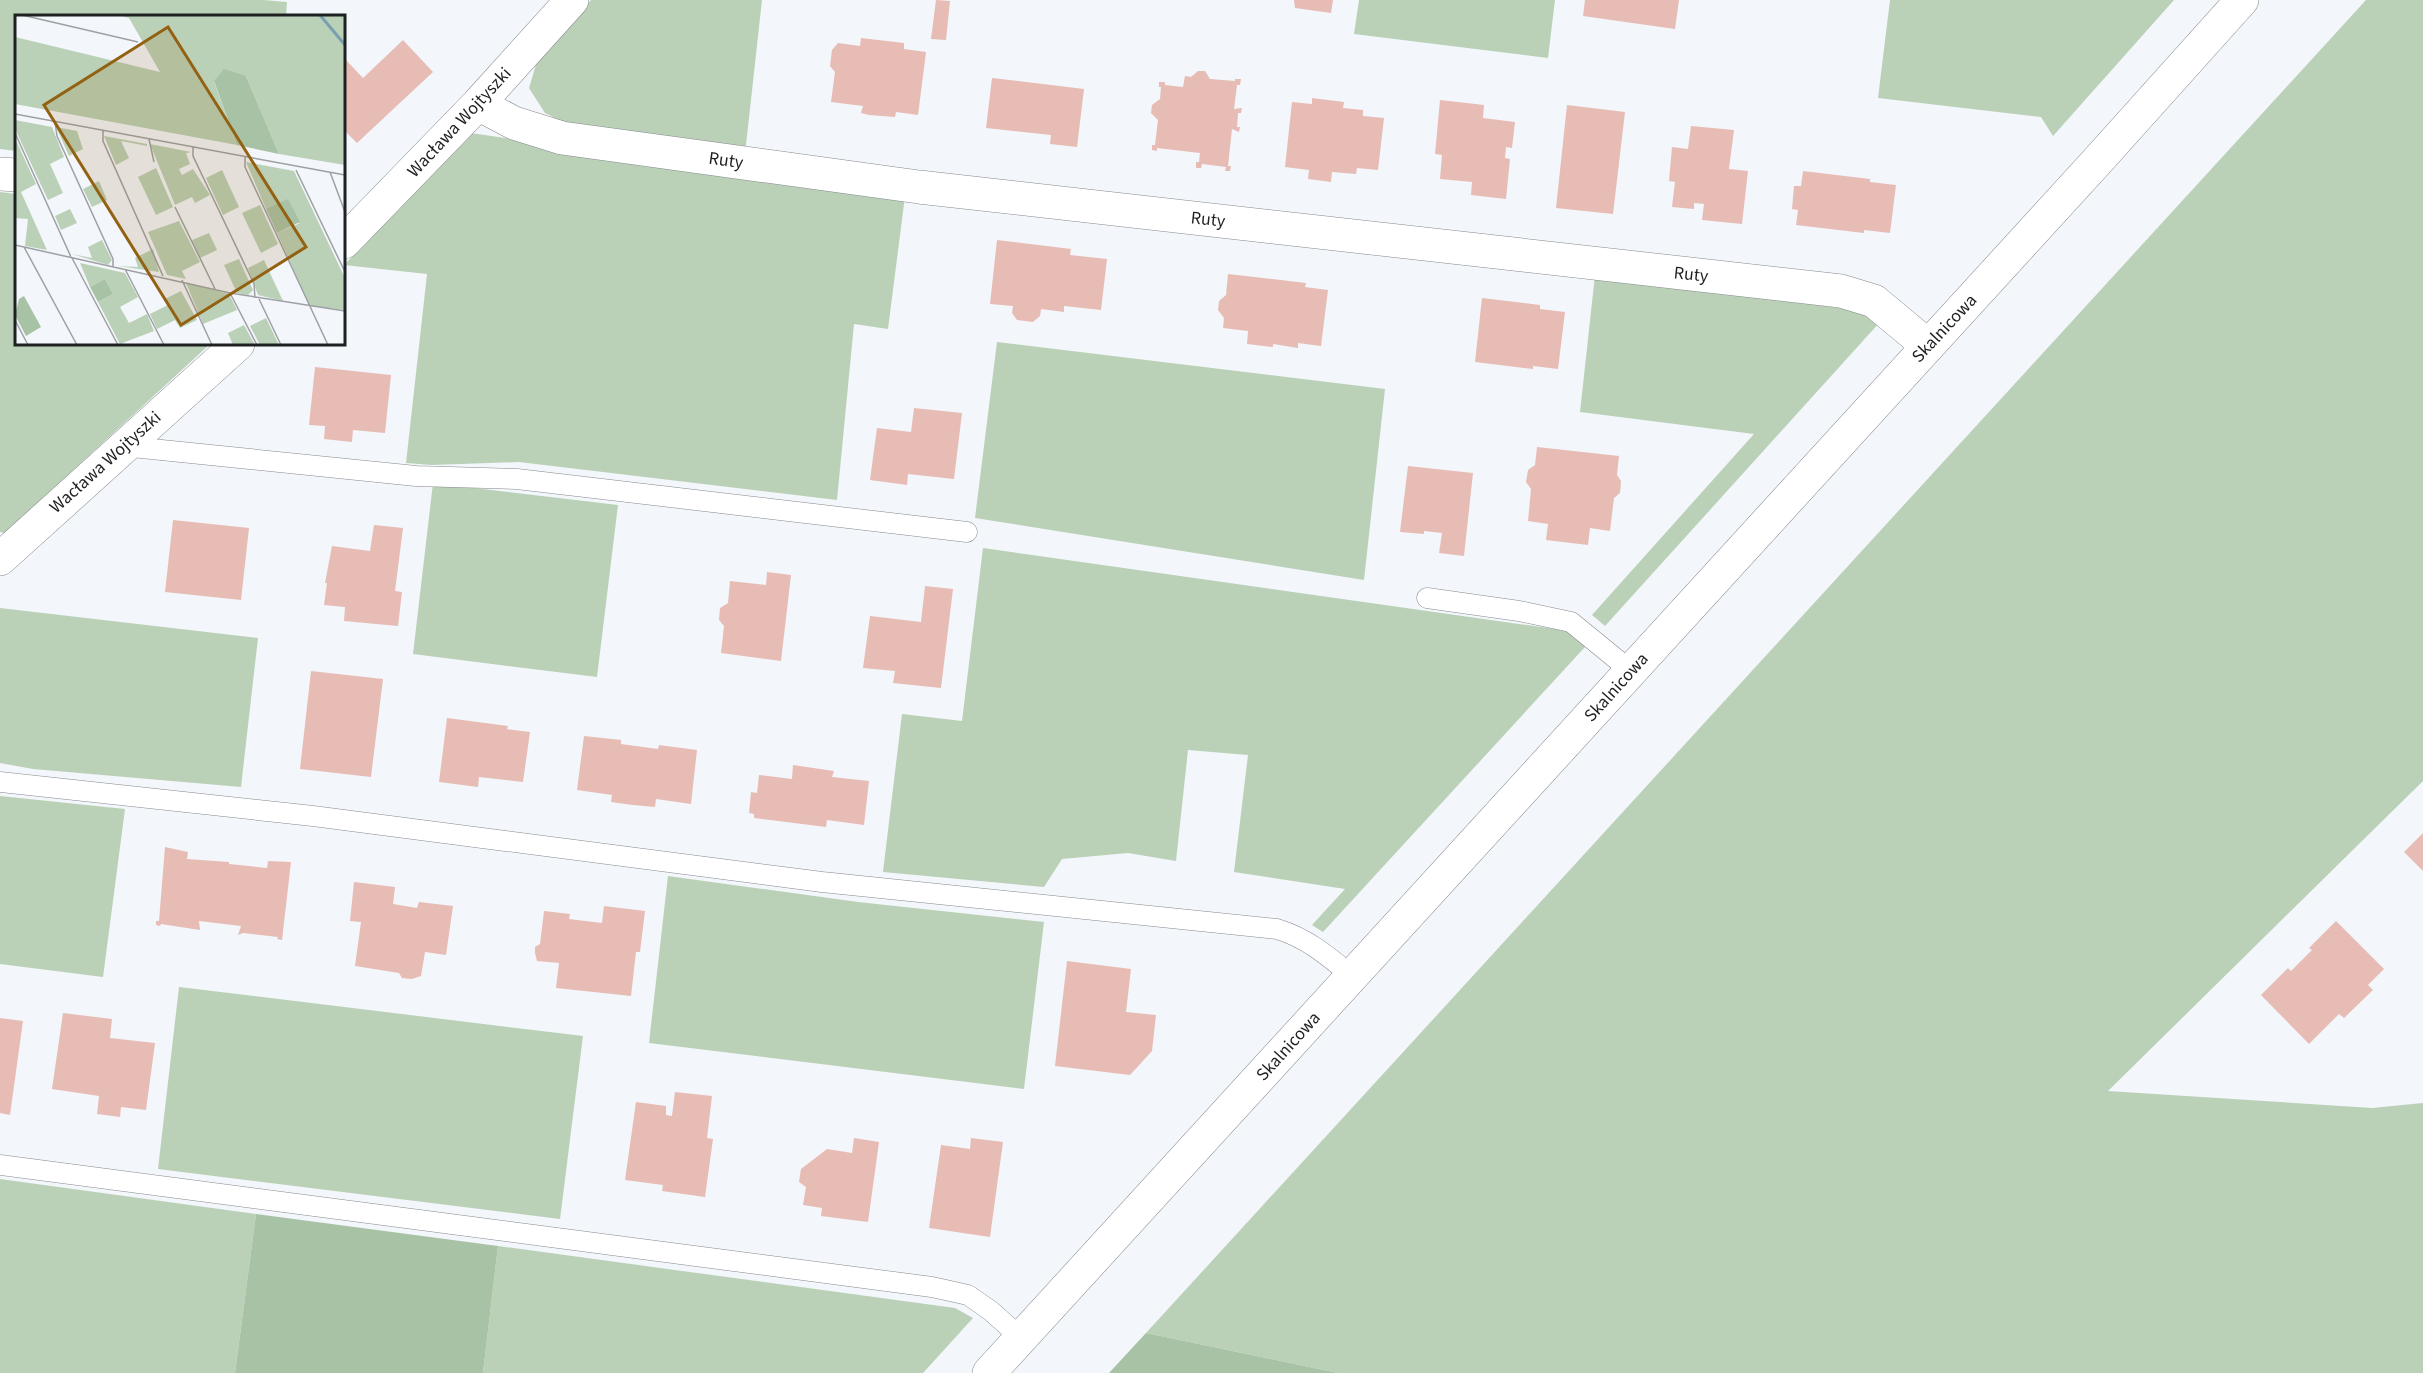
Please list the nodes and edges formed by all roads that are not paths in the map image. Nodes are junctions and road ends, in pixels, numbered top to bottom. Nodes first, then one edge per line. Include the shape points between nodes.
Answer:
1 (572, 0) edge
2 (2236, 2) edge
3 (478, 104) junction
4 (0, 174) edge
5 (15, 175) edge
6 (348, 231) edge
7 (237, 345) edge
8 (1928, 346) junction
9 (122, 446) junction
10 (967, 532) dead end
11 (3, 552) edge
12 (1428, 598) dead end
13 (1631, 671) junction
14 (0, 782) edge
15 (1352, 976) junction
16 (0, 1165) edge
17 (1021, 1338) junction
18 (989, 1373) edge

1 - 3 street, Wacława Wojtyszki
2 - 8 street, Skalnicowa
3 - 6 street, Wacława Wojtyszki
3 - 8 street, Ruty via 514,123 562,138 735,162 919,187 1841,291 1874,301
4 - 5 street
7 - 9 street, Wacława Wojtyszki
8 - 13 street, Skalnicowa
9 - 10 lane via 416,476 517,479
9 - 11 street, Wacława Wojtyszki
12 - 13 lane via 1571,622
13 - 15 street, Skalnicowa
14 - 15 lane via 313,816 822,882 1277,929 1320,950
15 - 17 street, Skalnicowa
16 - 17 lane via 932,1287 968,1295
17 - 18 street, Skalnicowa

